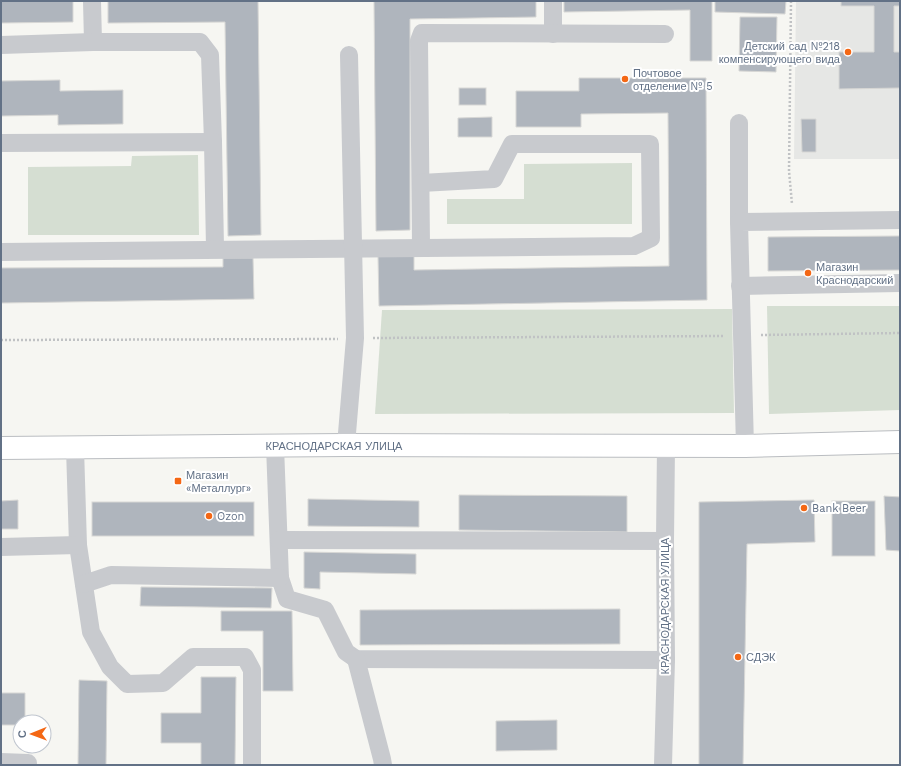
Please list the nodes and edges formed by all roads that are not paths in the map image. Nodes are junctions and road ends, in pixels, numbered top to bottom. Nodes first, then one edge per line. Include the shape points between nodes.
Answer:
1 (92, 1) edge
2 (553, 1) edge
3 (553, 34) junction
4 (664, 34) dead end
5 (92, 42) junction
6 (1, 45) edge
7 (349, 55) dead end
8 (739, 123) dead end
9 (213, 142) junction
10 (1, 143) edge
11 (421, 183) junction
12 (900, 220) edge
13 (739, 222) junction
14 (421, 246) junction
15 (215, 248) junction
16 (354, 248) junction
17 (1, 252) edge
18 (900, 283) edge
19 (740, 286) junction
20 (900, 442) edge
21 (346, 445) junction
22 (275, 446) junction
23 (666, 446) junction
24 (745, 446) junction
25 (1, 448) edge
26 (75, 448) junction
27 (279, 540) junction
28 (665, 541) junction
29 (78, 545) junction
30 (1, 546) edge
31 (280, 578) junction
32 (84, 584) junction
33 (356, 659) junction
34 (666, 660) junction
35 (1, 762) edge
36 (28, 763) dead end
37 (252, 765) edge
38 (383, 765) edge
39 (663, 765) edge

1 - 5 street
2 - 3 street
3 - 4 street
3 - 11 street via 422,33 419,41
5 - 6 street
5 - 9 street via 200,42 210,55
7 - 16 street
8 - 13 street
9 - 10 street
9 - 15 street
11 - 14 street
11 - 14 street via 494,179 512,144 650,144 651,238 634,246
12 - 13 street
13 - 19 street
14 - 16 street
15 - 16 street
15 - 17 street
16 - 21 street via 355,338
18 - 19 street
19 - 24 street
20 - 24 main road, КРАСНОДАРСКАЯ УЛИЦА
21 - 22 main road, КРАСНОДАРСКАЯ УЛИЦА
21 - 23 main road, КРАСНОДАРСКАЯ УЛИЦА
22 - 26 main road, КРАСНОДАРСКАЯ УЛИЦА
22 - 27 street
23 - 24 main road, КРАСНОДАРСКАЯ УЛИЦА
23 - 28 street, КРАСНОДАРСКАЯ УЛИЦА
25 - 26 main road, КРАСНОДАРСКАЯ УЛИЦА
26 - 29 street
27 - 28 street
27 - 31 street
28 - 34 street, КРАСНОДАРСКАЯ УЛИЦА
29 - 30 street
29 - 32 street
31 - 32 street via 111,575
31 - 33 street via 287,599 325,610 346,652
32 - 37 street via 91,632 110,667 128,684 163,683 193,657 245,657 252,670
33 - 34 street
33 - 38 street
34 - 39 street, КРАСНОДАРСКАЯ УЛИЦА
35 - 36 street

